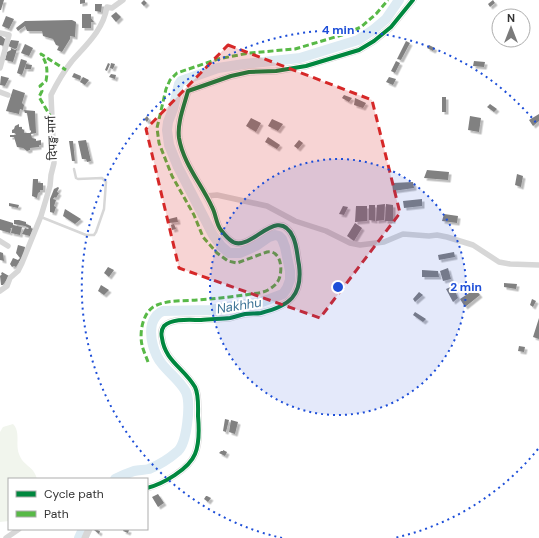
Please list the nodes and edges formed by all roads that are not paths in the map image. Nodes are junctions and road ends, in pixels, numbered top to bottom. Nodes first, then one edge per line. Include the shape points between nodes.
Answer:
1 (106, 0) edge
2 (123, 0) edge
3 (413, 0) edge
4 (107, 7) junction
5 (0, 33) edge
6 (0, 68) edge
7 (0, 92) edge
8 (8, 95) dead end
9 (74, 169) dead end
10 (206, 196) junction
11 (41, 216) junction
12 (0, 241) edge
13 (8, 246) dead end
14 (539, 265) edge
15 (0, 291) edge
16 (148, 488) edge
17 (14, 536) edge
18 (6, 538) edge

1 - 4 street
2 - 4 street via 112,8
3 - 10 street via 391,27 358,50 306,66 231,76 188,91 178,130 179,140
4 - 11 street, दिपङ्ख मार्ग via 101,26 72,61 51,95 54,163
5 - 6 street via 9,35
7 - 8 street
9 - 11 lane via 78,179 102,178 106,182 104,209 94,235 86,235
10 - 14 street via 217,195 268,206 295,221 360,246 384,242 403,234 437,235 473,244 499,262
10 - 16 street via 220,230 235,243 246,241 271,226 280,225 286,228 296,245 300,280 289,303 275,308 230,318 177,321 167,324 162,329 162,342 167,355 196,388 198,445 195,454 181,470
11 - 15 street, दिपङ्ख मार्ग via 18,271
12 - 13 street
17 - 18 street

